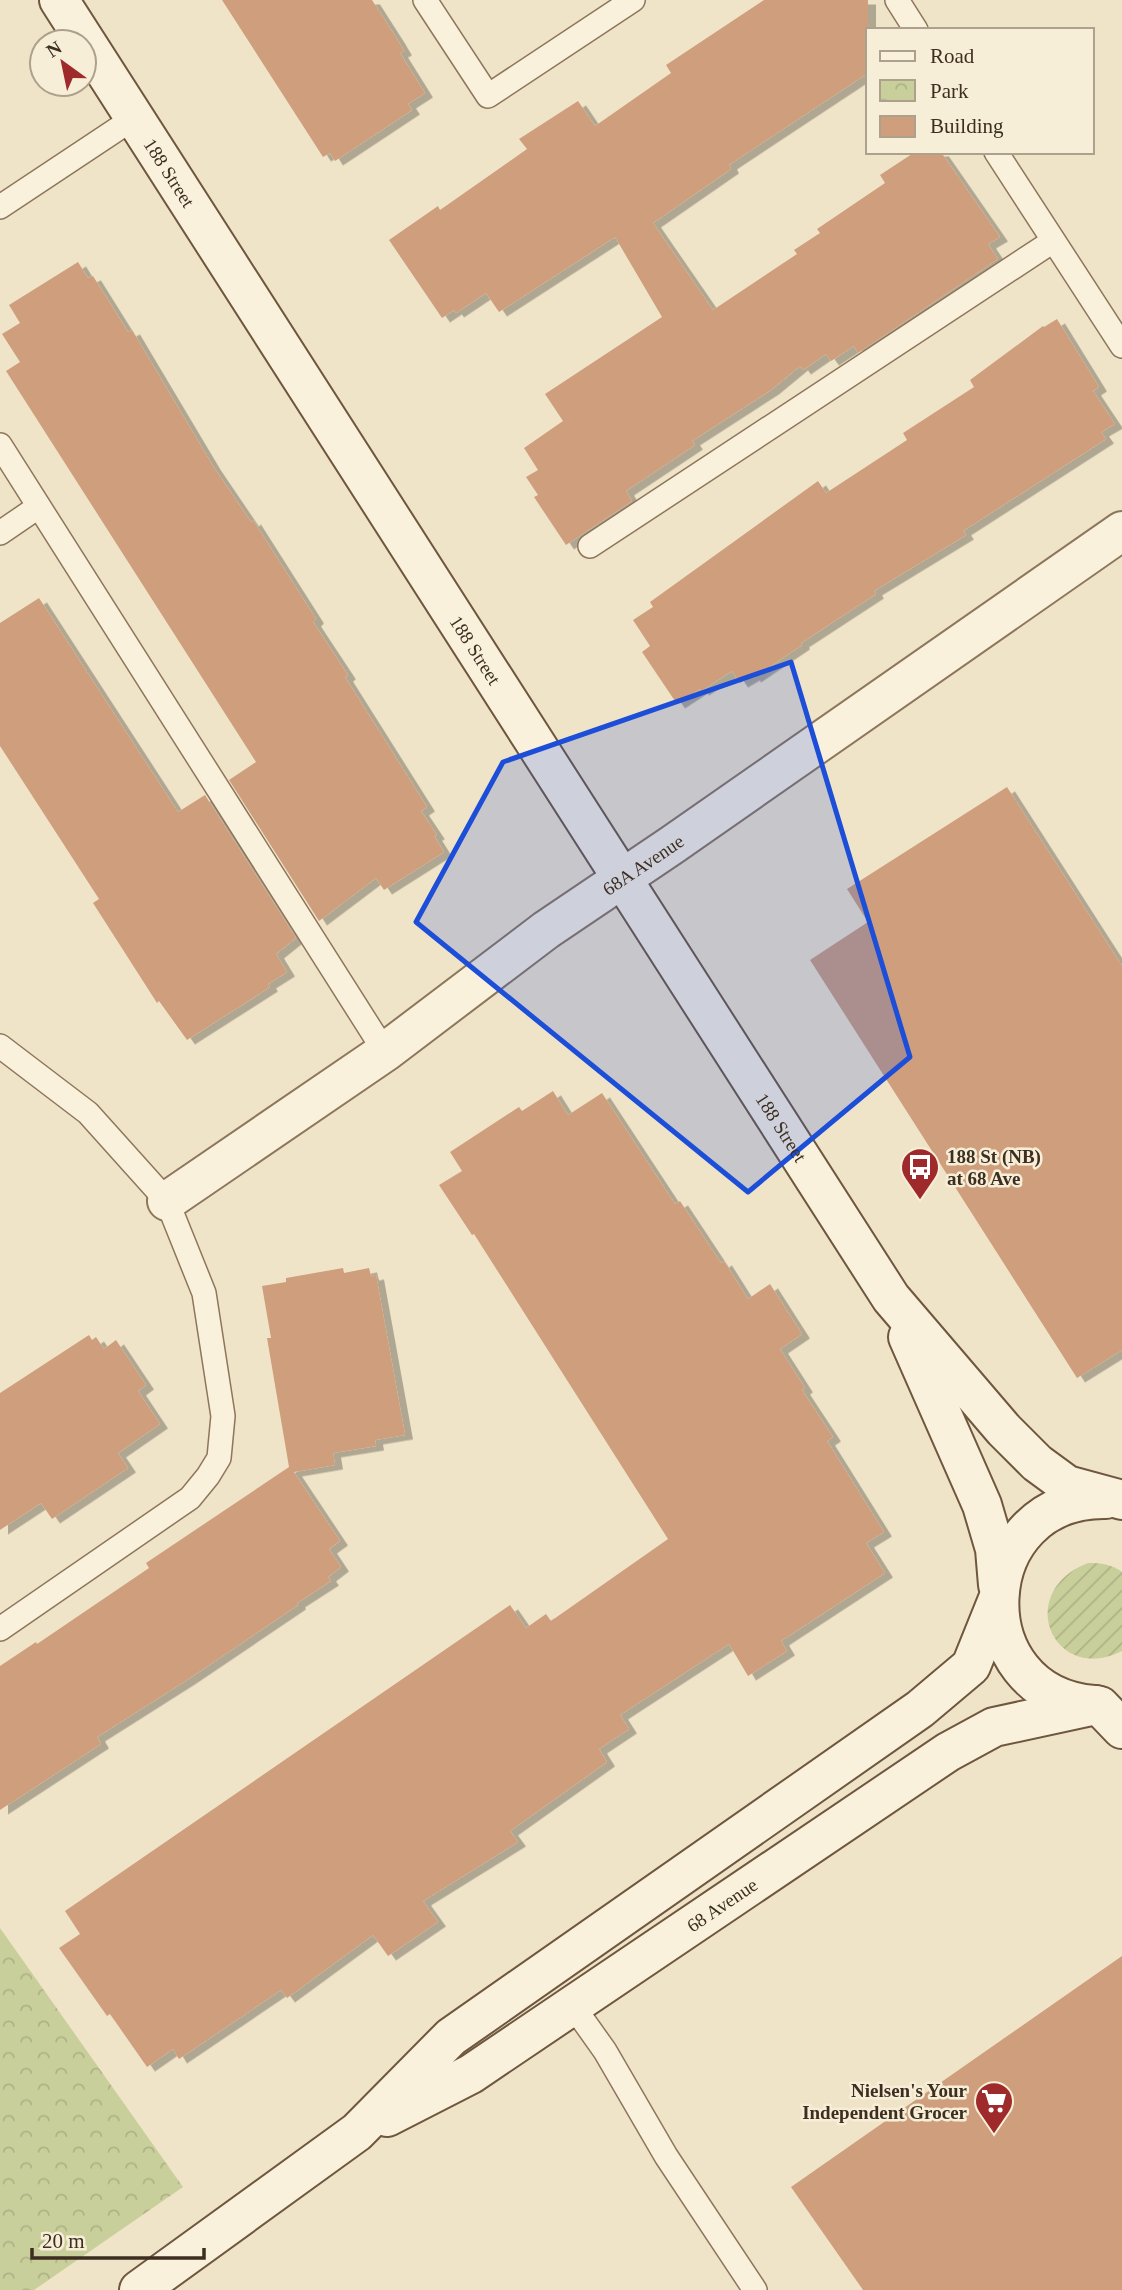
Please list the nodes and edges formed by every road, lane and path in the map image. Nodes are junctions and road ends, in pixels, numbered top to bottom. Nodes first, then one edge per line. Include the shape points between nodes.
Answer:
1 (59, 0) edge
2 (425, 0) edge
3 (633, 0) edge
4 (897, 0) edge
5 (915, 28) edge
6 (134, 118) junction
7 (997, 154) edge
8 (0, 207) edge
9 (1053, 241) junction
10 (1122, 346) edge
11 (0, 445) edge
12 (38, 507) junction
13 (1122, 531) edge
14 (0, 533) edge
15 (590, 546) dead end
16 (622, 879) junction
17 (0, 1046) edge
18 (385, 1052) junction
19 (167, 1201) junction
20 (891, 1298) junction
21 (1122, 1500) edge
22 (998, 1597) junction
23 (0, 1629) edge
24 (1110, 1711) edge
25 (573, 2006) junction
26 (357, 2132) junction
27 (139, 2290) edge
28 (755, 2290) edge

1 - 6 street, 188 Street
2 - 3 lane via 488,96
4 - 5 lane
6 - 8 lane
6 - 16 street, 188 Street
7 - 9 lane
9 - 10 lane
9 - 15 lane
11 - 12 lane
12 - 14 lane
12 - 18 lane
13 - 16 street, 68A Avenue
16 - 18 street, 68A Avenue via 546,930
16 - 20 street, 188 Street
17 - 19 lane via 88,1113
18 - 19 street, 68A Avenue
19 - 23 lane via 204,1293 223,1416 219,1458 190,1498
20 - 21 street, 188 Street via 1037,1463 1067,1485
20 - 22 street, 188 Street via 982,1505 995,1549
21 - 22 street, 68 Avenue via 1078,1502 1042,1517 1009,1557
22 - 24 street, 188 Street via 1007,1645 1021,1667 1051,1692
22 - 26 street, 68 Avenue via 971,1666 920,1709 451,2037
24 - 25 street, 68 Avenue via 994,1727 948,1752
25 - 26 street, 68 Avenue via 471,2074
25 - 28 lane
26 - 27 street, 68 Avenue

